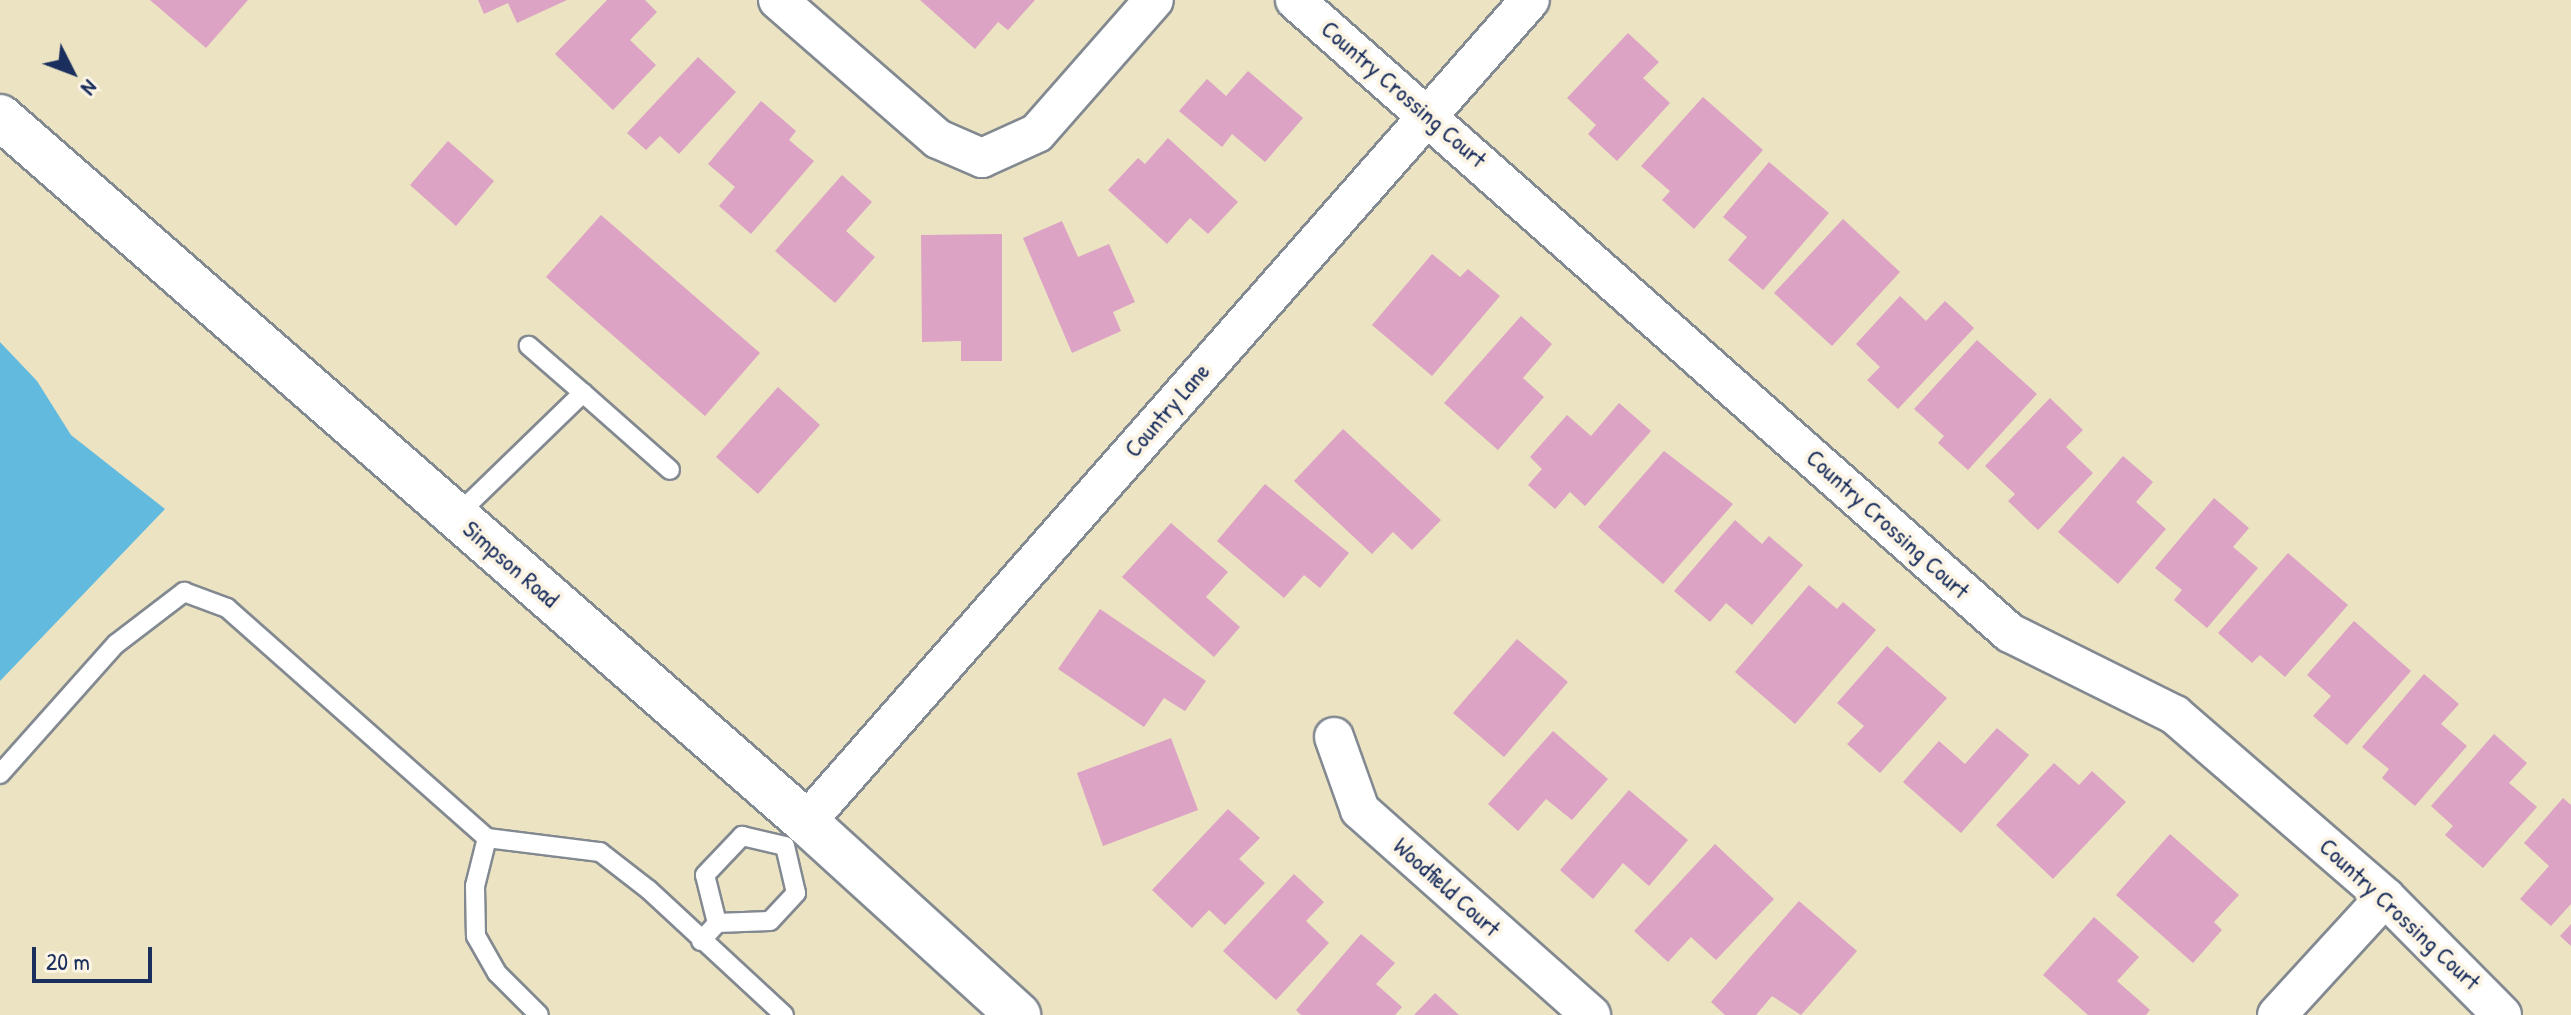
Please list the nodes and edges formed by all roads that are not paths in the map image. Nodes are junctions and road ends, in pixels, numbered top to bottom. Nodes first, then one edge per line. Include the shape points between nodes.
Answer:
1 (778, 0) edge
2 (1154, 0) edge
3 (1295, 0) edge
4 (1530, 0) edge
5 (1428, 113) junction
6 (0, 117) edge
7 (529, 346) dead end
8 (583, 393) junction
9 (670, 470) dead end
10 (456, 516) junction
11 (1334, 737) dead end
12 (0, 774) edge
13 (796, 834) junction
14 (487, 838) junction
15 (2385, 897) junction
16 (717, 923) junction
17 (701, 941) junction
18 (539, 1015) edge
19 (784, 1015) edge
20 (1018, 1015) edge
21 (1591, 1015) edge
22 (2277, 1015) edge
23 (2502, 1015) edge

1 - 2 street via 938,139 982,158 1037,133
3 - 5 street, Country Crossing Court
4 - 5 street, Country Lane
5 - 13 street, Country Lane
5 - 15 street, Country Crossing Court via 2010,633 2175,715
6 - 10 main road, Simpson Road
7 - 8 lane
8 - 9 lane
8 - 10 lane
10 - 13 main road, Simpson Road
11 - 21 street, Woodfield Court via 1360,810
12 - 14 lane via 116,644 184,592 227,608
13 - 16 lane via 796,893 770,921
13 - 16 lane via 742,836 705,875
13 - 20 main road, Simpson Road
14 - 17 lane via 600,852
14 - 18 lane via 475,886 476,936 497,973
15 - 22 street
15 - 23 street, Country Crossing Court
16 - 17 lane
17 - 19 lane

